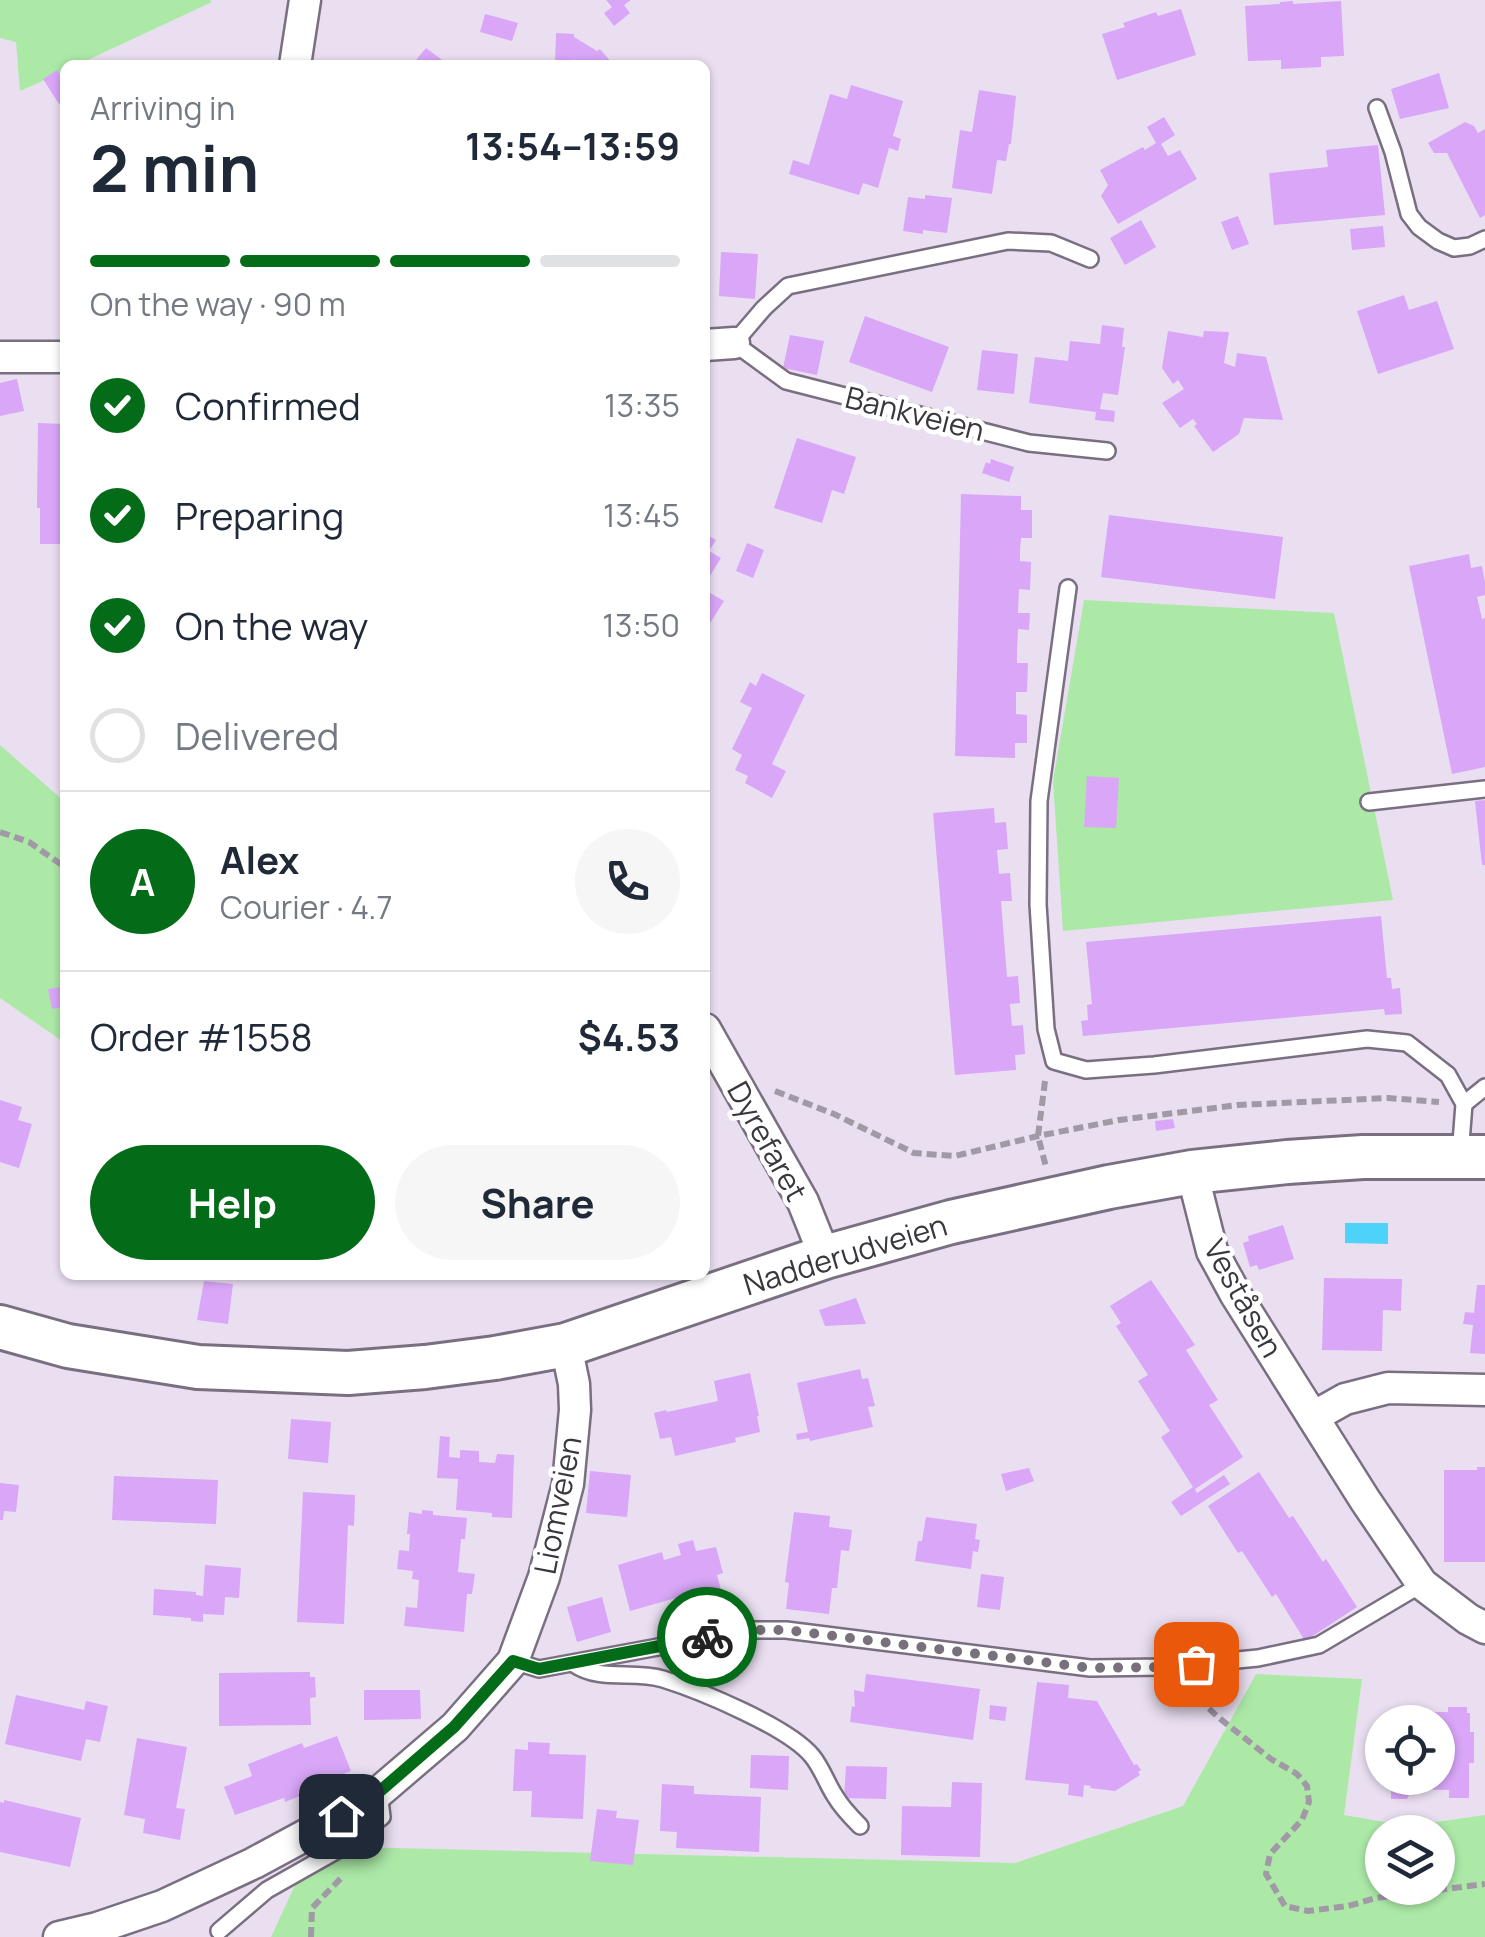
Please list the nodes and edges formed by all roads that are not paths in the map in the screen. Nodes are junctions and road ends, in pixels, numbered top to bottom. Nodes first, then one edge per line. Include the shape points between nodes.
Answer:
1 (305, 0) edge
2 (296, 60) edge
3 (1377, 108) dead end
4 (1485, 239) edge
5 (1090, 259) dead end
6 (719, 344) edge
7 (0, 357) edge
8 (60, 357) edge
9 (1108, 451) dead end
10 (1068, 588) dead end
11 (1485, 790) edge
12 (1370, 802) dead end
13 (710, 1038) edge
14 (1485, 1087) edge
15 (1464, 1104) junction
16 (1472, 1156) edge
17 (1192, 1172) junction
18 (825, 1257) junction
19 (0, 1327) edge
20 (566, 1345) junction
21 (1485, 1390) edge
22 (1313, 1417) junction
23 (1422, 1584) junction
24 (1485, 1628) edge
25 (513, 1661) junction
26 (574, 1664) junction
27 (379, 1792) junction
28 (860, 1826) dead end
29 (219, 1931) dead end
30 (59, 1937) edge

1 - 2 street
3 - 4 lane via 1420,227 1454,248
5 - 6 lane, Bankveien via 1051,243 1008,241 788,286
6 - 9 lane, Bankveien via 786,381 1029,442
7 - 8 street
10 - 15 lane via 1039,801 1041,958 1054,1062 1086,1070 1368,1039 1407,1044 1448,1075
11 - 12 lane
13 - 18 street, Dyrefaret via 803,1202
14 - 15 lane
15 - 16 lane, Nadderudveien
16 - 17 main road, Nadderudveien via 1362,1157
17 - 18 main road, Nadderudveien via 1035,1202
17 - 22 street, Veståsen via 1212,1251
18 - 20 main road, Nadderudveien
19 - 20 main road, Nadderudveien via 129,1357 273,1372 425,1367
20 - 25 street, Liomveien via 575,1410 568,1484
21 - 22 street via 1388,1388 1345,1399
22 - 23 street, Veståsen
23 - 24 street, Veståsen
23 - 26 lane via 1319,1644 1164,1667 1090,1668 786,1630 750,1630
25 - 26 lane via 539,1669
25 - 27 street, Liomveien via 454,1727
26 - 28 lane via 595,1674 638,1674 678,1684 770,1727 814,1758
27 - 29 lane via 382,1817 267,1890
27 - 30 street, Liomveien via 162,1906

